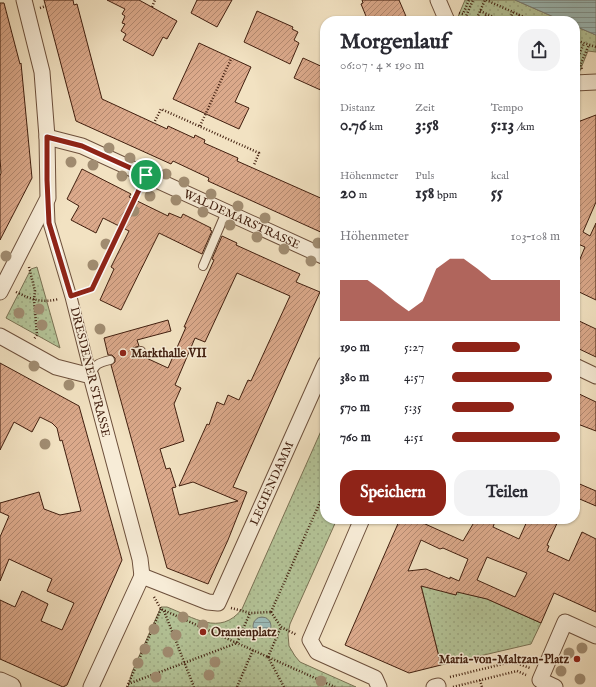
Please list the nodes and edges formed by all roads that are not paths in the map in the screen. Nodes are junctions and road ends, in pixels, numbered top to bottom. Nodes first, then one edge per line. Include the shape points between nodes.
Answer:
1 (24, 0) edge
2 (438, 0) edge
3 (445, 16) edge
4 (596, 82) edge
5 (580, 83) edge
6 (47, 137) junction
7 (48, 198) junction
8 (226, 212) junction
9 (320, 255) edge
10 (204, 266) dead end
11 (1, 289) edge
12 (0, 336) edge
13 (110, 360) dead end
14 (580, 368) edge
15 (320, 375) edge
16 (91, 376) junction
17 (596, 376) edge
18 (360, 524) edge
19 (142, 576) junction
20 (596, 636) edge
21 (0, 682) edge
22 (11, 687) edge
23 (91, 687) edge
24 (379, 687) edge
25 (555, 687) edge

1 - 6 street, DRESDENER STRASSE via 42,72
2 - 3 street
4 - 5 street
6 - 7 street, DRESDENER STRASSE
6 - 8 street, WALDEMARSTRASSE via 82,146
7 - 11 street
7 - 16 street, DRESDENER STRASSE via 49,223
8 - 9 street, WALDEMARSTRASSE
8 - 10 lane
12 - 16 street via 56,367
13 - 16 lane via 93,367
14 - 17 street
15 - 19 street, LEGIENDAMM via 218,603 208,602
16 - 19 street, DRESDENER STRASSE via 140,560
18 - 24 street via 310,640 317,652 375,678
19 - 23 street
20 - 25 street via 565,622 540,680
21 - 22 street

